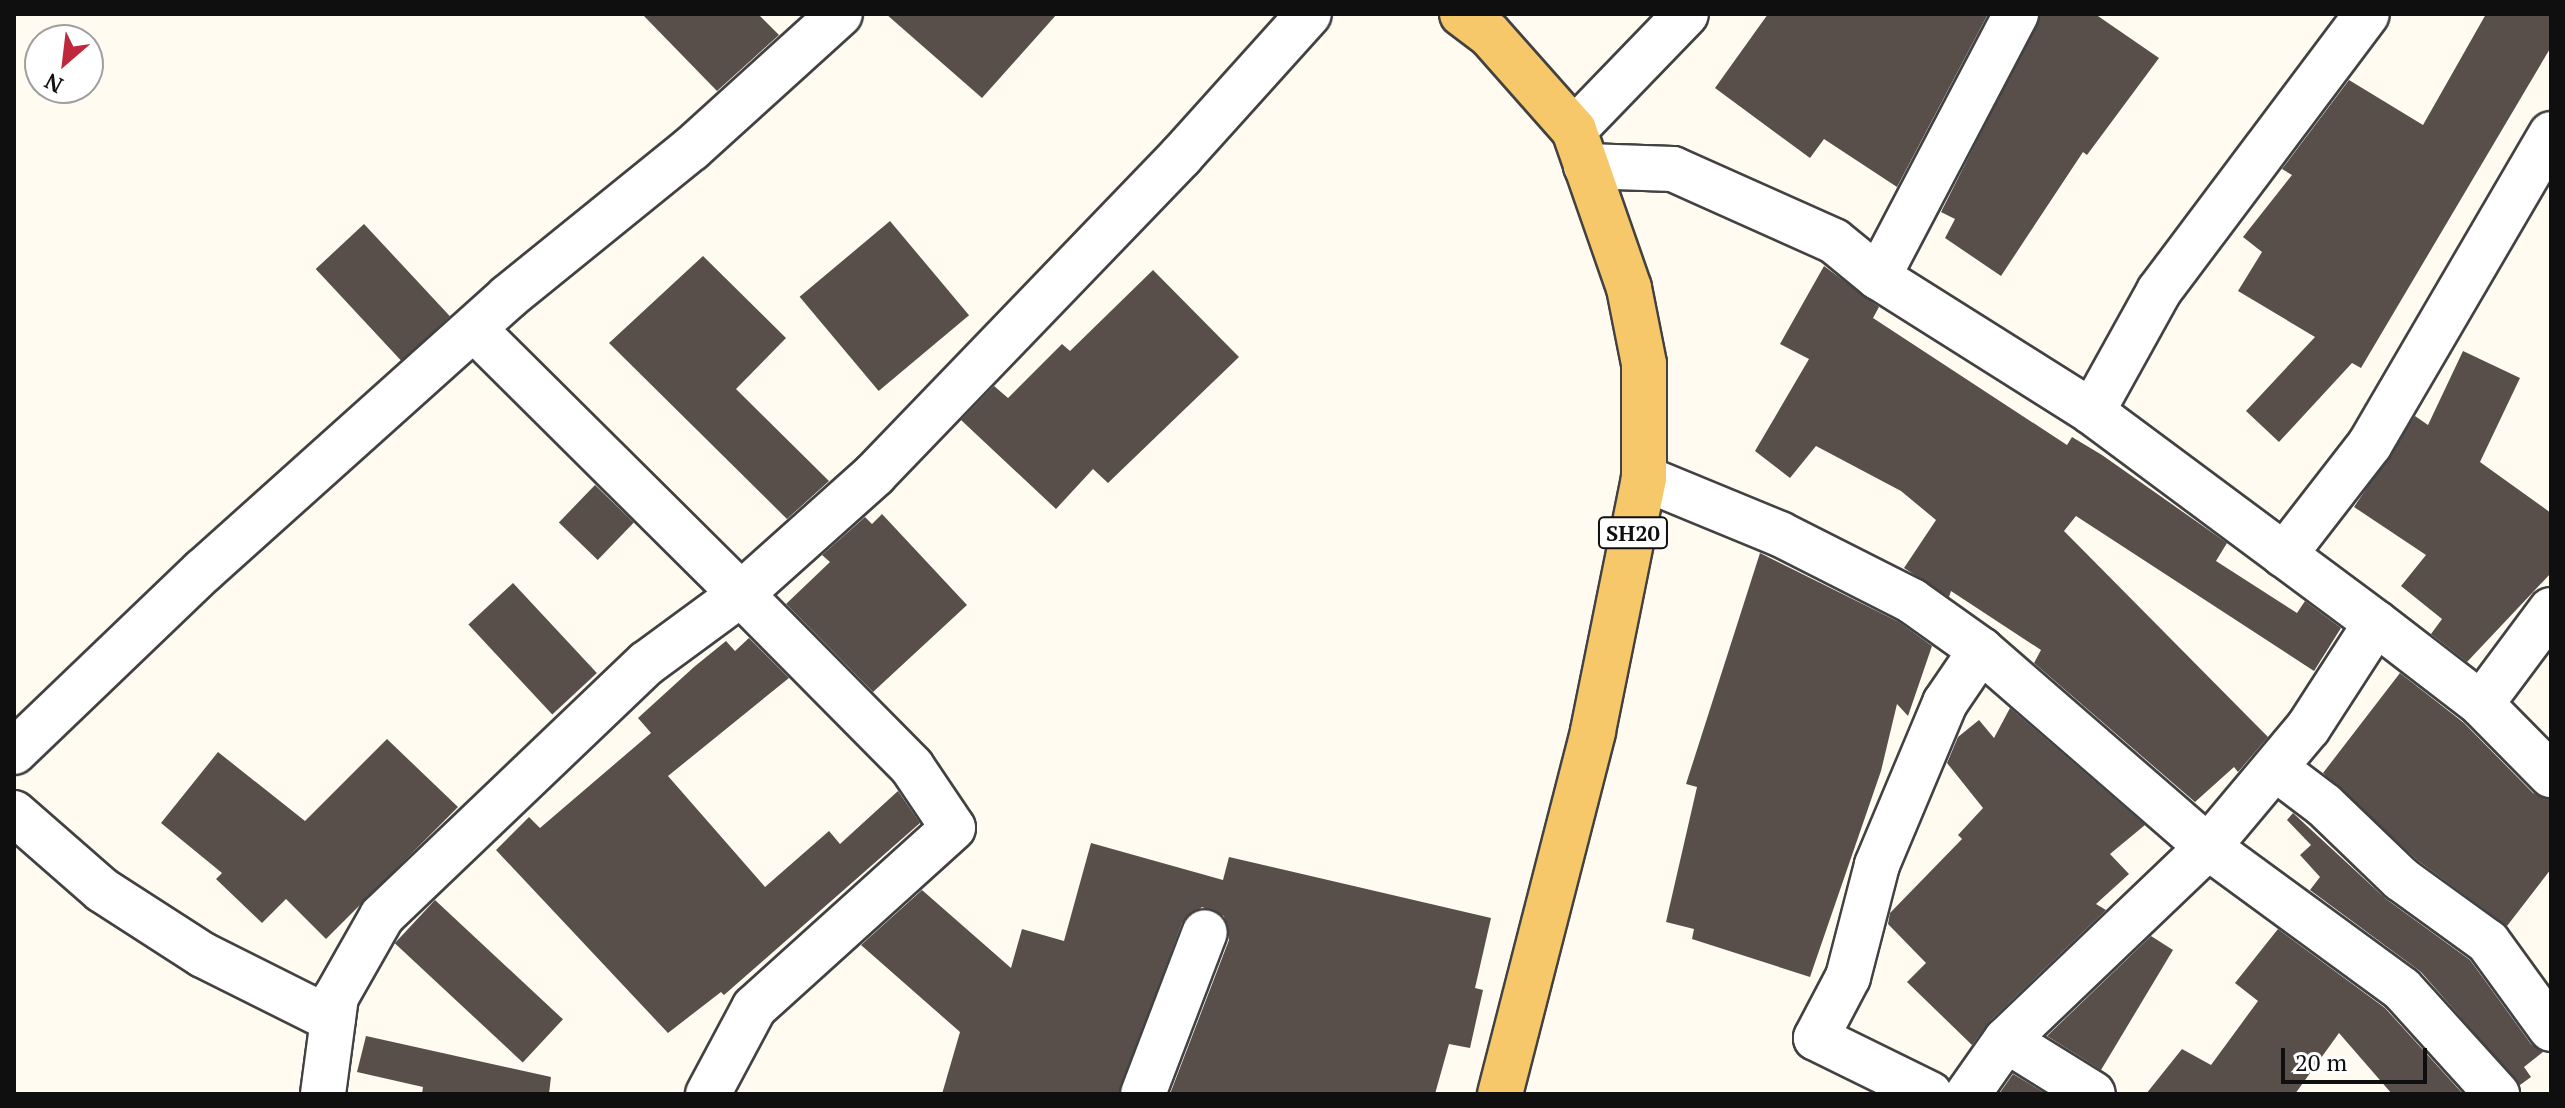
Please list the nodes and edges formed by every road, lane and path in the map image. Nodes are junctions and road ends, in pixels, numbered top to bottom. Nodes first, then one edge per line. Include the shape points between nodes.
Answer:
1 (840, 14) edge
2 (1309, 14) edge
3 (1462, 14) edge
4 (1686, 14) edge
5 (2016, 14) edge
6 (2367, 14) edge
7 (2551, 134) edge
8 (1580, 148) junction
9 (1878, 277) junction
10 (474, 329) junction
11 (2092, 412) junction
12 (1644, 478) junction
13 (2284, 555) junction
14 (741, 594) junction
15 (2551, 610) edge
16 (2376, 623) junction
17 (1981, 650) junction
18 (2481, 704) junction
19 (14, 752) edge
20 (2275, 768) junction
21 (2551, 775) edge
22 (14, 813) edge
23 (2208, 847) junction
24 (1205, 932) dead end
25 (333, 1020) junction
26 (2551, 1029) edge
27 (2006, 1040) junction
28 (323, 1094) edge
29 (708, 1094) edge
30 (1143, 1094) edge
31 (1500, 1094) edge
32 (1930, 1094) edge
33 (1968, 1094) edge
34 (2093, 1094) edge
35 (2497, 1094) edge

1 - 10 street via 691,149
2 - 14 street via 1181,156 875,474
3 - 8 main road, SH20 via 1489,34
4 - 8 street
5 - 9 street
6 - 11 street via 2159,291
7 - 13 street via 2370,444
8 - 9 street via 1673,169 1834,241
8 - 12 main road, SH20 via 1629,288 1644,364
9 - 11 street
10 - 14 street
10 - 19 street via 203,571
11 - 13 street
12 - 17 street via 1780,534 1912,601
12 - 31 main road, SH20 via 1593,732
13 - 16 street
14 - 25 street via 647,663 382,916 336,997
14 - 29 street via 912,767 953,828 754,1008
15 - 18 street
16 - 18 street
16 - 20 street via 2308,728
17 - 23 street
17 - 32 street via 1945,703 1877,865 1848,977 1816,1038
18 - 21 street
20 - 23 street
20 - 26 street via 2324,805 2401,879 2488,942
22 - 25 street via 102,890 203,955
23 - 27 street
23 - 35 street via 2402,989
24 - 30 street
25 - 28 street
27 - 33 street
27 - 34 street

